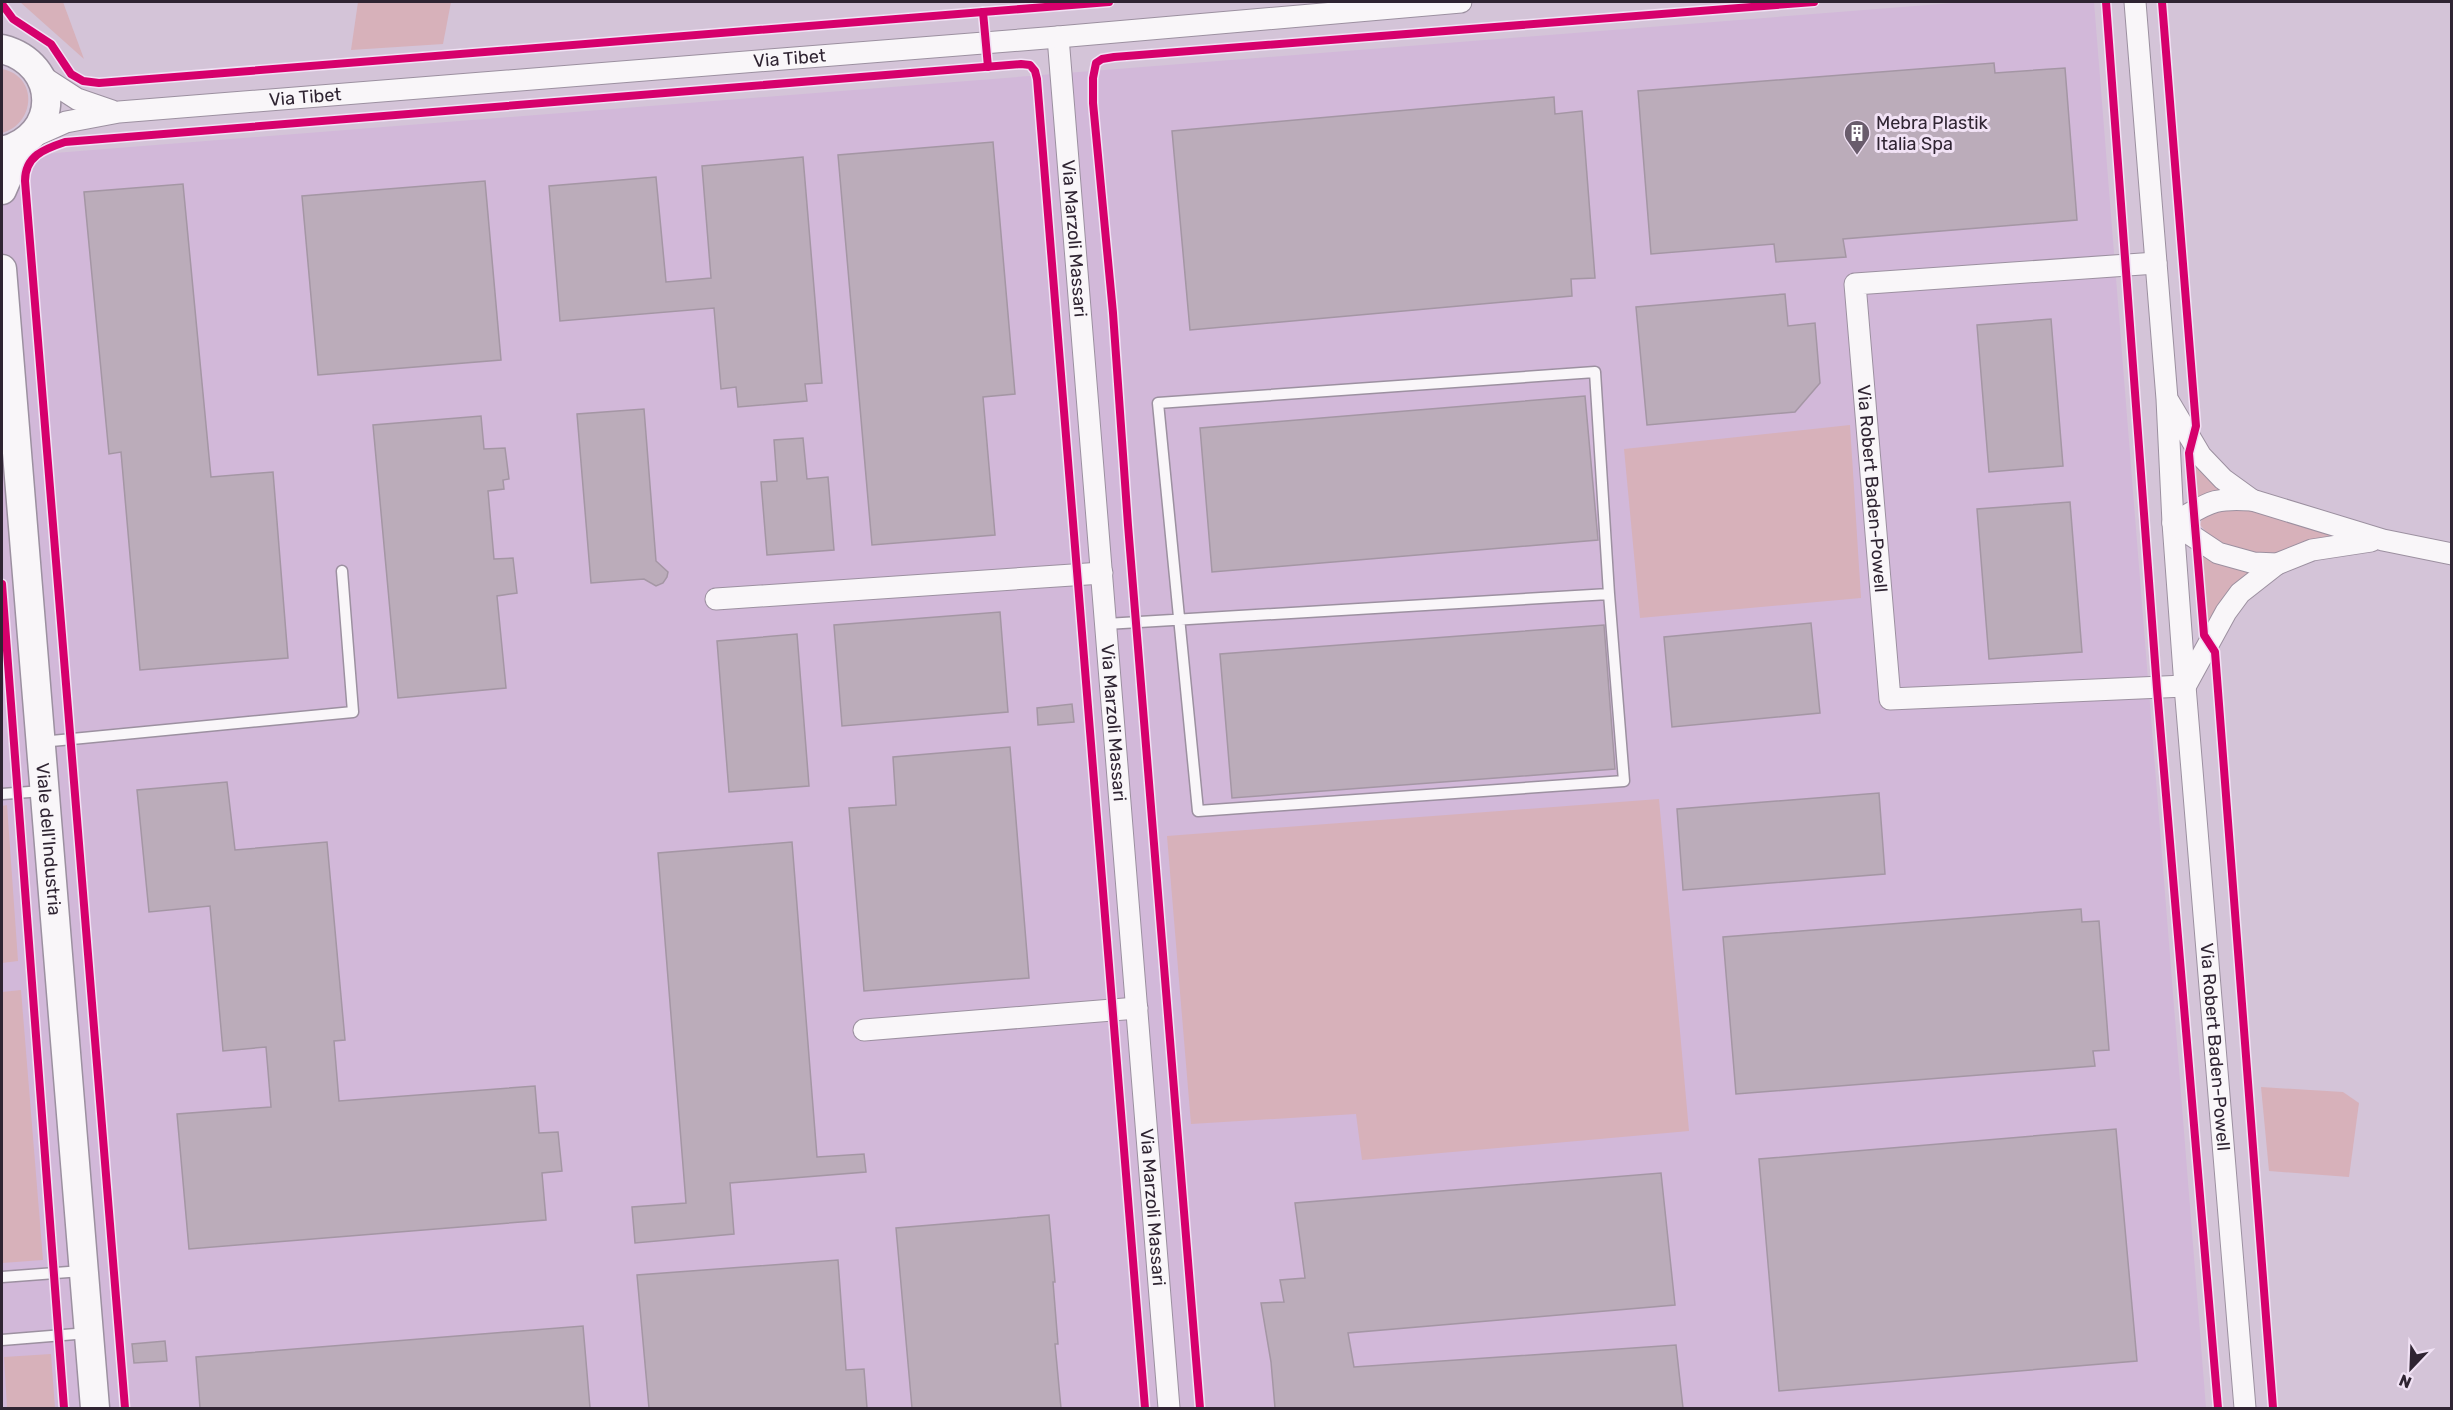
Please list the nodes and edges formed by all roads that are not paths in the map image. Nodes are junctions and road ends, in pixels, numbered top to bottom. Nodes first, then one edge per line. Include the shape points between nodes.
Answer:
1 (1461, 2) edge
2 (2135, 2) edge
3 (1058, 37) junction
4 (6, 46) edge
5 (40, 75) junction
6 (119, 112) junction
7 (18, 144) edge
8 (2, 190) edge
9 (2156, 263) junction
10 (2, 269) edge
11 (2167, 399) junction
12 (2253, 500) junction
13 (2173, 523) junction
14 (2383, 540) junction
15 (2451, 554) edge
16 (2277, 564) junction
17 (342, 571) dead end
18 (1102, 573) junction
19 (1609, 594) junction
20 (716, 599) dead end
21 (1181, 620) junction
22 (1106, 624) junction
23 (2185, 686) junction
24 (40, 742) junction
25 (44, 791) junction
26 (2, 794) edge
27 (1137, 1008) junction
28 (864, 1030) dead end
29 (83, 1271) junction
30 (2, 1277) edge
31 (89, 1333) junction
32 (2, 1340) edge
33 (95, 1408) edge
34 (1169, 1408) edge
35 (2245, 1408) edge

1 - 3 street, Via Tibet
2 - 9 street, Via Robert Baden-Powell
3 - 6 street, Via Tibet
3 - 18 street, Via Marzoli Massari
4 - 5 street via 30,62
5 - 6 street, Via Tibet via 77,99
5 - 7 street via 46,108 40,124
6 - 7 street, Via Tibet via 66,122
7 - 8 street
9 - 11 street, Via Robert Baden-Powell
9 - 23 street, Via Robert Baden-Powell via 1855,284 1890,699
10 - 24 street, Viale dell'Industria via 14,471
11 - 12 street via 2201,456 2223,479
11 - 13 street, Via Robert Baden-Powell
12 - 13 street via 2211,501
12 - 14 street
13 - 16 street via 2218,553 2254,563
13 - 23 street, Via Robert Baden-Powell
14 - 15 street
14 - 16 street via 2312,550
16 - 23 street via 2240,593
17 - 24 lane via 353,712
18 - 20 street
18 - 22 street, Via Marzoli Massari
19 - 21 lane
19 - 21 lane via 1624,781 1198,811
19 - 21 lane via 1595,372 1158,403
21 - 22 lane
22 - 27 street, Via Marzoli Massari
23 - 35 street, Via Robert Baden-Powell
24 - 25 street, Viale dell'Industria
25 - 26 lane
25 - 29 street, Viale dell'Industria
27 - 28 street
27 - 34 street, Via Marzoli Massari
29 - 30 lane
29 - 31 street, Viale dell'Industria
31 - 32 lane
31 - 33 street, Viale dell'Industria

